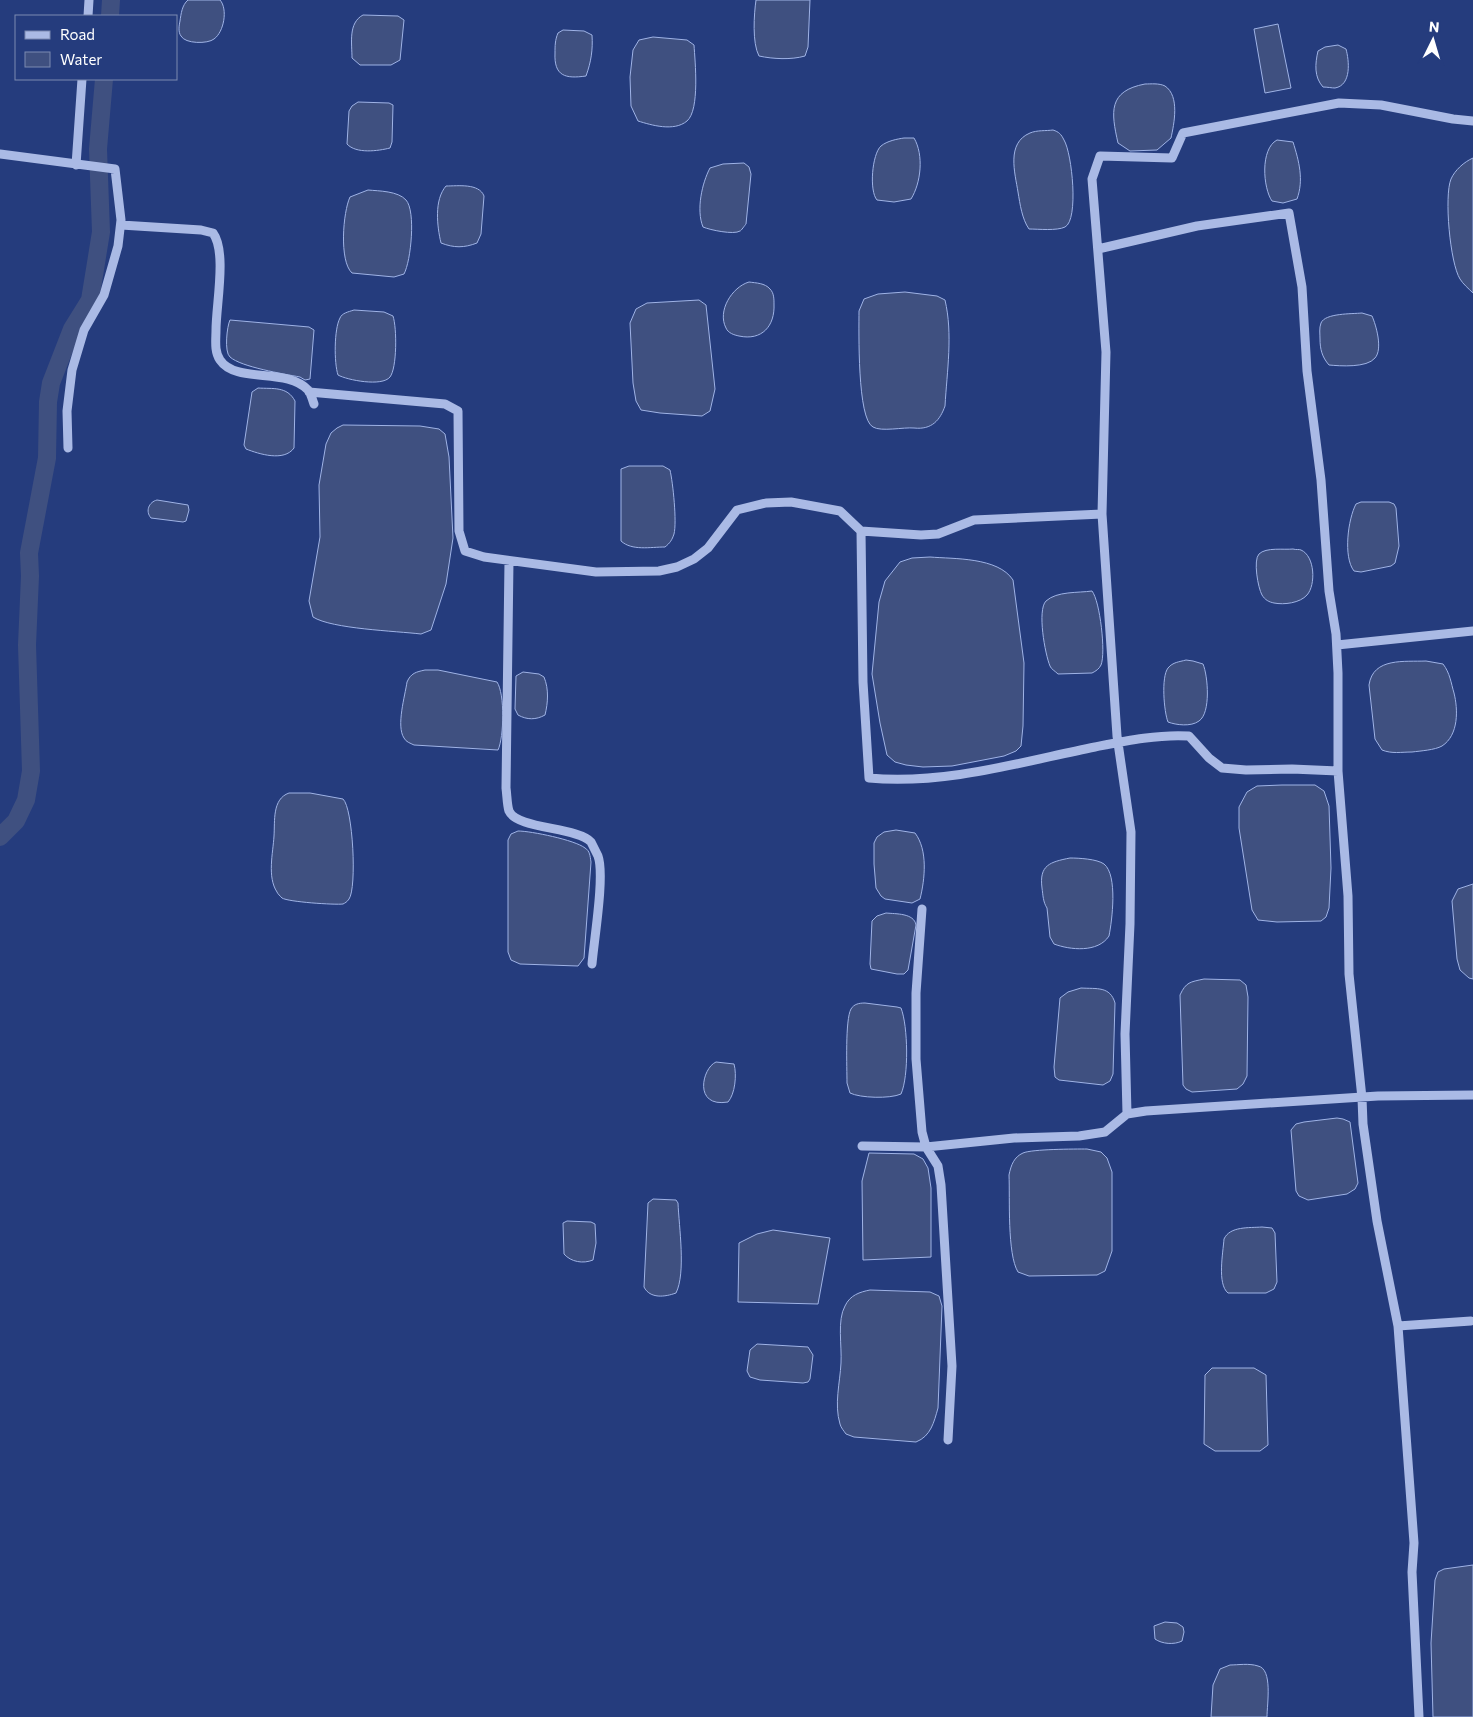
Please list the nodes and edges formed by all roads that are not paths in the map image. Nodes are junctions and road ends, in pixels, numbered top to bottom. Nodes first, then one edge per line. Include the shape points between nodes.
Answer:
1 (90, 0) edge
2 (88, 15) edge
3 (82, 80) edge
4 (1473, 121) edge
5 (0, 154) edge
6 (79, 165) junction
7 (121, 225) junction
8 (1098, 249) junction
9 (310, 392) junction
10 (314, 404) dead end
11 (68, 448) dead end
12 (1102, 514) junction
13 (861, 531) junction
14 (508, 561) junction
15 (1473, 631) edge
16 (1337, 645) junction
17 (1118, 743) junction
18 (1338, 772) junction
19 (922, 909) dead end
20 (592, 964) dead end
21 (1473, 1095) edge
22 (1362, 1098) junction
23 (1127, 1114) junction
24 (862, 1146) dead end
25 (926, 1147) junction
26 (1471, 1321) dead end
27 (1398, 1326) junction
28 (948, 1440) dead end
29 (1419, 1717) edge

1 - 2 street
3 - 6 street
4 - 8 street via 1381,105 1339,103 1183,133 1172,158 1100,156 1092,179
5 - 6 street
6 - 7 street via 115,169
7 - 9 street via 213,233 218,240 220,257 216,336 219,358 225,366 290,379
7 - 11 street via 104,295 84,330 72,370 67,411
8 - 12 street via 1106,352
8 - 16 street via 1197,226 1289,213 1302,288 1307,371
9 - 10 street
9 - 14 street via 445,404 458,411 459,531 464,551
12 - 13 street via 974,520 938,534
12 - 17 street
13 - 14 street via 840,511 791,502 766,503 737,510 708,548 694,559 660,571 596,572
13 - 17 street via 863,682 869,778 928,778
14 - 20 street via 506,788 509,812 539,826 580,835 590,842 598,857 600,876
15 - 16 street
16 - 18 street
17 - 18 street via 1171,735 1189,736 1222,768
17 - 23 street via 1131,832 1125,1034
18 - 22 street via 1348,896 1349,974
19 - 25 street via 916,993 916,1059
21 - 22 street
22 - 23 street
22 - 27 street via 1377,1221
23 - 25 street via 1105,1132 1088,1135
24 - 25 street
25 - 28 street via 938,1166 941,1185 952,1366
26 - 27 street
27 - 29 street via 1414,1543 1412,1572

